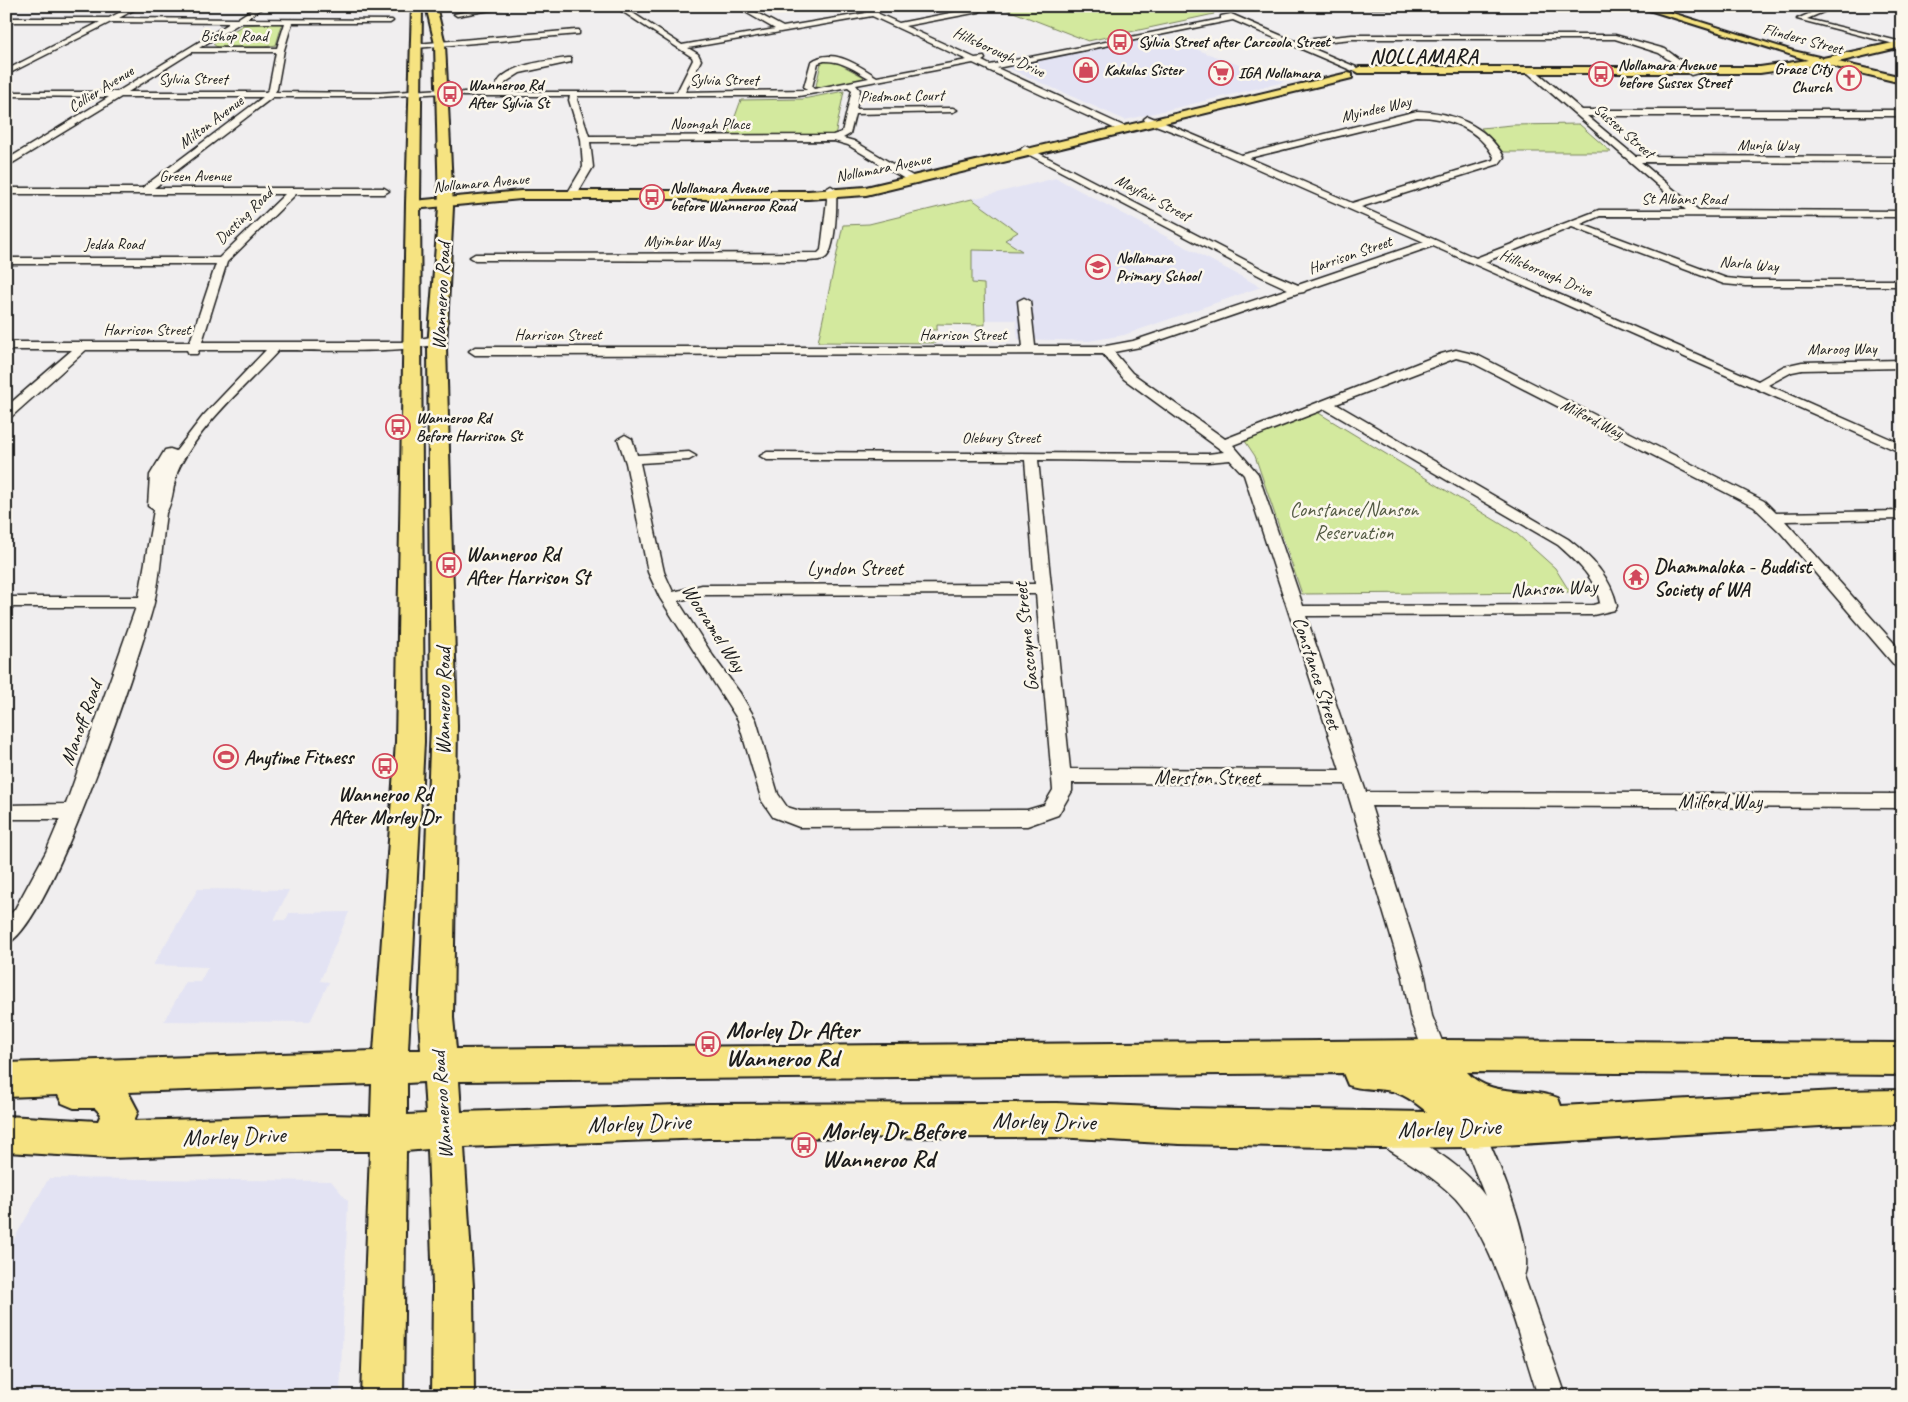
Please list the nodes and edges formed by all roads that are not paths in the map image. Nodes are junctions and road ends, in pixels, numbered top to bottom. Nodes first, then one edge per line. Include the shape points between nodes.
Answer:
1 (12, 6) edge
2 (138, 6) edge
3 (262, 6) edge
4 (417, 6) edge
5 (431, 6) edge
6 (510, 6) edge
7 (617, 6) edge
8 (738, 6) edge
9 (857, 6) edge
10 (866, 6) edge
11 (982, 6) edge
12 (1220, 6) edge
13 (1227, 6) edge
14 (1429, 6) edge
15 (1546, 6) edge
16 (1640, 6) edge
17 (1646, 6) edge
18 (1834, 6) edge
19 (1622, 7) edge
20 (6, 9) edge
21 (876, 13) junction
22 (457, 14) dead end
23 (1228, 18) junction
24 (6, 20) edge
25 (110, 21) junction
26 (237, 21) junction
27 (289, 21) junction
28 (390, 21) dead end
29 (901, 24) junction
30 (783, 30) junction
31 (576, 32) dead end
32 (1288, 43) junction
33 (440, 44) junction
34 (1902, 44) edge
35 (416, 46) junction
36 (682, 47) junction
37 (189, 50) junction
38 (280, 50) junction
39 (1902, 50) edge
40 (1874, 56) junction
41 (568, 60) dead end
42 (1328, 61) junction
43 (1833, 62) junction
44 (987, 63) junction
45 (1864, 68) junction
46 (1351, 72) junction
47 (1533, 72) junction
48 (1691, 72) junction
49 (6, 74) edge
50 (1902, 79) edge
51 (877, 80) junction
52 (851, 85) junction
53 (442, 92) junction
54 (813, 92) junction
55 (6, 94) edge
56 (120, 94) junction
57 (271, 94) junction
58 (415, 94) junction
59 (463, 94) dead end
60 (494, 94) junction
61 (575, 95) junction
62 (678, 95) junction
63 (953, 110) dead end
64 (851, 112) junction
65 (1580, 113) junction
66 (1902, 113) edge
67 (1155, 120) junction
68 (1125, 127) junction
69 (834, 138) junction
70 (585, 139) junction
71 (1028, 151) junction
72 (1238, 158) junction
73 (1635, 159) junction
74 (1902, 160) edge
75 (6, 164) edge
76 (910, 179) junction
77 (6, 191) edge
78 (144, 191) junction
79 (293, 191) junction
80 (384, 191) dead end
81 (573, 192) junction
82 (831, 192) junction
83 (445, 200) junction
84 (413, 204) junction
85 (1351, 207) junction
86 (1696, 214) junction
87 (1902, 214) edge
88 (1573, 224) junction
89 (1433, 243) junction
90 (475, 257) dead end
91 (222, 260) junction
92 (6, 261) edge
93 (1475, 262) junction
94 (1902, 283) edge
95 (1295, 291) junction
96 (1024, 301) dead end
97 (6, 346) edge
98 (425, 346) junction
99 (80, 348) junction
100 (194, 349) junction
101 (268, 349) junction
102 (1106, 350) junction
103 (6, 351) edge
104 (475, 351) dead end
105 (1030, 351) junction
106 (1902, 364) edge
107 (1758, 386) junction
108 (1326, 404) junction
109 (6, 414) edge
110 (625, 439) dead end
111 (1899, 449) edge
112 (1229, 450) junction
113 (690, 456) dead end
114 (767, 456) dead end
115 (1031, 456) junction
116 (632, 459) junction
117 (1902, 515) edge
118 (1773, 517) junction
119 (1043, 589) junction
120 (668, 598) junction
121 (6, 602) edge
122 (146, 602) junction
123 (1297, 611) junction
124 (1902, 663) edge
125 (1062, 776) junction
126 (1352, 777) junction
127 (1359, 799) junction
128 (1902, 801) edge
129 (1052, 810) joint
130 (73, 811) junction
131 (6, 812) edge
132 (6, 935) edge
133 (1436, 1056) junction
134 (1279, 1057) junction
135 (1902, 1059) edge
136 (440, 1066) junction
137 (390, 1068) junction
138 (6, 1080) edge
139 (6, 1086) edge
140 (1902, 1107) edge
141 (1648, 1119) junction
142 (1470, 1129) junction
143 (1379, 1130) junction
144 (445, 1131) junction
145 (6, 1134) edge
146 (390, 1134) junction
147 (110, 1140) junction
148 (1516, 1288) junction
149 (382, 1396) edge
150 (453, 1396) edge
151 (1552, 1396) edge

1 - 20 street
2 - 25 street
3 - 26 street, Collier Avenue
4 - 35 highway, Wanneroo Road
5 - 33 highway, Wanneroo Road
6 - 22 street
7 - 36 street
8 - 30 street
9 - 21 street, Hillsborough Drive
10 - 21 street, Hillsborough Drive
11 - 29 street via 979,10
12 - 13 street
12 - 23 street
13 - 14 street
13 - 23 street
15 - 19 street
16 - 43 main road, Flinders Street via 1771,47
17 - 43 main road, Flinders Street
18 - 34 street via 1800,19
21 - 29 street, Hillsborough Drive
21 - 30 street
23 - 32 street
23 - 44 street, Sylvia Street
24 - 25 street
25 - 26 street
25 - 49 street
26 - 27 street
26 - 37 street, Collier Avenue
27 - 28 street
27 - 38 street, Milton Avenue
29 - 44 street, Hillsborough Drive
30 - 36 street
31 - 33 street
32 - 42 street
32 - 48 street via 1352,37 1615,37 1662,51
33 - 35 street
33 - 53 highway, Wanneroo Road
34 - 43 main road, Nollamara Avenue
35 - 58 highway, Wanneroo Road
36 - 62 street via 697,60
37 - 38 street, Bishop Road
37 - 56 street, Collier Avenue
38 - 57 street, Milton Avenue
39 - 40 main road, Nollamara Avenue
40 - 43 main road, Nollamara Avenue
40 - 45 main road via 1860,63
41 - 60 street via 511,74 500,83
42 - 46 street
42 - 46 street
43 - 45 main road, Flinders Street
43 - 48 main road, Nollamara Avenue via 1773,72
43 - 50 main road, Flinders Street
44 - 51 street, Sylvia Street
44 - 68 street, Hillsborough Drive
45 - 50 main road, Flinders Street
46 - 47 main road, Nollamara Avenue
46 - 67 main road, Nollamara Avenue
47 - 48 main road, Nollamara Avenue
47 - 65 street, Sussex Street
51 - 52 street, Sylvia Street
51 - 54 street via 839,60 825,58 815,62 808,87
52 - 54 street, Sylvia Street
52 - 64 street via 856,90
53 - 58 street, Sylvia Street
53 - 83 highway, Wanneroo Road
54 - 62 street, Sylvia Street
55 - 56 street, Sylvia Street
56 - 57 street, Sylvia Street
56 - 75 street, Collier Avenue
57 - 58 street, Sylvia Street
57 - 78 street, Milton Avenue
58 - 84 highway, Wanneroo Road
59 - 60 street, Sylvia Street
60 - 61 street, Sylvia Street
61 - 62 street, Sylvia Street
61 - 70 street via 573,100
63 - 64 street, Piedmont Court
64 - 69 street via 846,134
65 - 66 street
65 - 73 street, Sussex Street
67 - 68 main road, Nollamara Avenue
67 - 72 street, Hillsborough Drive
68 - 71 main road, Nollamara Avenue
69 - 70 street, Noongah Place
69 - 76 street via 851,143
70 - 81 street via 588,167
71 - 76 main road, Nollamara Avenue
71 - 95 street, Mayfair Street
72 - 85 street, Hillsborough Drive
72 - 85 street, Myindee Way via 1428,113 1471,127 1499,157 1496,162
73 - 74 street, Munja Way
73 - 86 street, Sussex Street
76 - 82 main road, Nollamara Avenue via 886,187
77 - 78 street, Green Avenue
78 - 79 street, Green Avenue
79 - 80 street, Green Avenue
79 - 91 street, Dusting Road
81 - 82 main road, Nollamara Avenue
81 - 83 main road, Nollamara Avenue via 505,196 472,202
81 - 83 main road, Nollamara Avenue via 458,194
82 - 90 street, Myimbar Way via 826,251 820,256
83 - 84 main road, Nollamara Avenue
83 - 98 highway, Wanneroo Road
84 - 98 highway, Wanneroo Road
85 - 89 street, Hillsborough Drive
86 - 87 street, St Albans Road
86 - 88 street, St Albans Road via 1599,213
88 - 93 street, St Albans Road
88 - 94 street, Narla Way via 1724,281
89 - 93 street, Hillsborough Drive
89 - 95 street, Harrison Street
91 - 92 street, Jedda Road
91 - 100 street, Dusting Road
93 - 107 street, Hillsborough Drive
95 - 102 street, Harrison Street via 1136,344
96 - 105 street
97 - 99 street, Harrison Street
98 - 101 street, Harrison Street
98 - 136 highway, Wanneroo Road via 444,726 436,1018
98 - 137 highway, Wanneroo Road via 410,742
99 - 100 street, Harrison Street
99 - 103 street, Harrison Street
99 - 109 street
100 - 101 street, Harrison Street
101 - 122 street, Manoff Road via 167,457 158,475 154,504 159,513
102 - 105 street, Harrison Street
102 - 112 street, Constance Street via 1128,376
104 - 105 street, Harrison Street via 1001,345
106 - 107 street, Maroog Way via 1802,366 1788,369
107 - 111 street, Hillsborough Drive
108 - 112 street, Milford Way
108 - 118 street, Milford Way via 1445,356 1456,354 1473,358 1759,504
108 - 123 street, Nanson Way via 1563,542 1583,558 1608,595 1609,606 1593,610
110 - 116 street, Wooramel Way
112 - 115 street, Olebury Street via 1208,458
112 - 123 street, Constance Street via 1251,474
113 - 116 street
114 - 115 street, Olebury Street
115 - 119 street, Gascoyne Street
116 - 120 street, Wooramel Way via 656,572
117 - 118 street
118 - 124 street, Milford Way
119 - 120 street, Lyndon Street via 702,590
119 - 125 street, Gascoyne Street
120 - 129 street, Wooramel Way via 747,720 769,796 780,812 799,819 1027,818
121 - 122 street
122 - 130 street, Manoff Road
123 - 126 street, Constance Street
125 - 126 street, Merston Street
125 - 129 street, Gascoyne Street via 1063,791
126 - 127 street, Constance Street
127 - 128 street, Milford Way
127 - 133 street, Constance Street via 1414,977 1421,1016
130 - 131 street
130 - 132 street, Manoff Road via 55,854 27,906
133 - 134 highway
133 - 135 highway
133 - 141 highway via 1445,1074 1476,1102 1495,1107 1605,1110
134 - 136 highway
134 - 142 highway via 1327,1072 1390,1073 1419,1083
136 - 137 highway
136 - 144 highway, Wanneroo Road
137 - 138 highway
137 - 146 highway, Wanneroo Road
139 - 147 highway via 50,1091 100,1091 111,1097 120,1110
140 - 141 highway, Morley Drive
141 - 142 highway, Morley Drive
142 - 143 highway, Morley Drive
142 - 148 street via 1484,1156 1510,1236
143 - 144 highway, Morley Drive via 1038,1120 708,1121
143 - 148 street via 1421,1156 1472,1199 1490,1227
144 - 146 highway, Morley Drive
144 - 150 highway, Wanneroo Road via 453,1287
145 - 147 highway, Morley Drive
146 - 147 highway, Morley Drive
146 - 149 highway, Wanneroo Road
148 - 151 street

